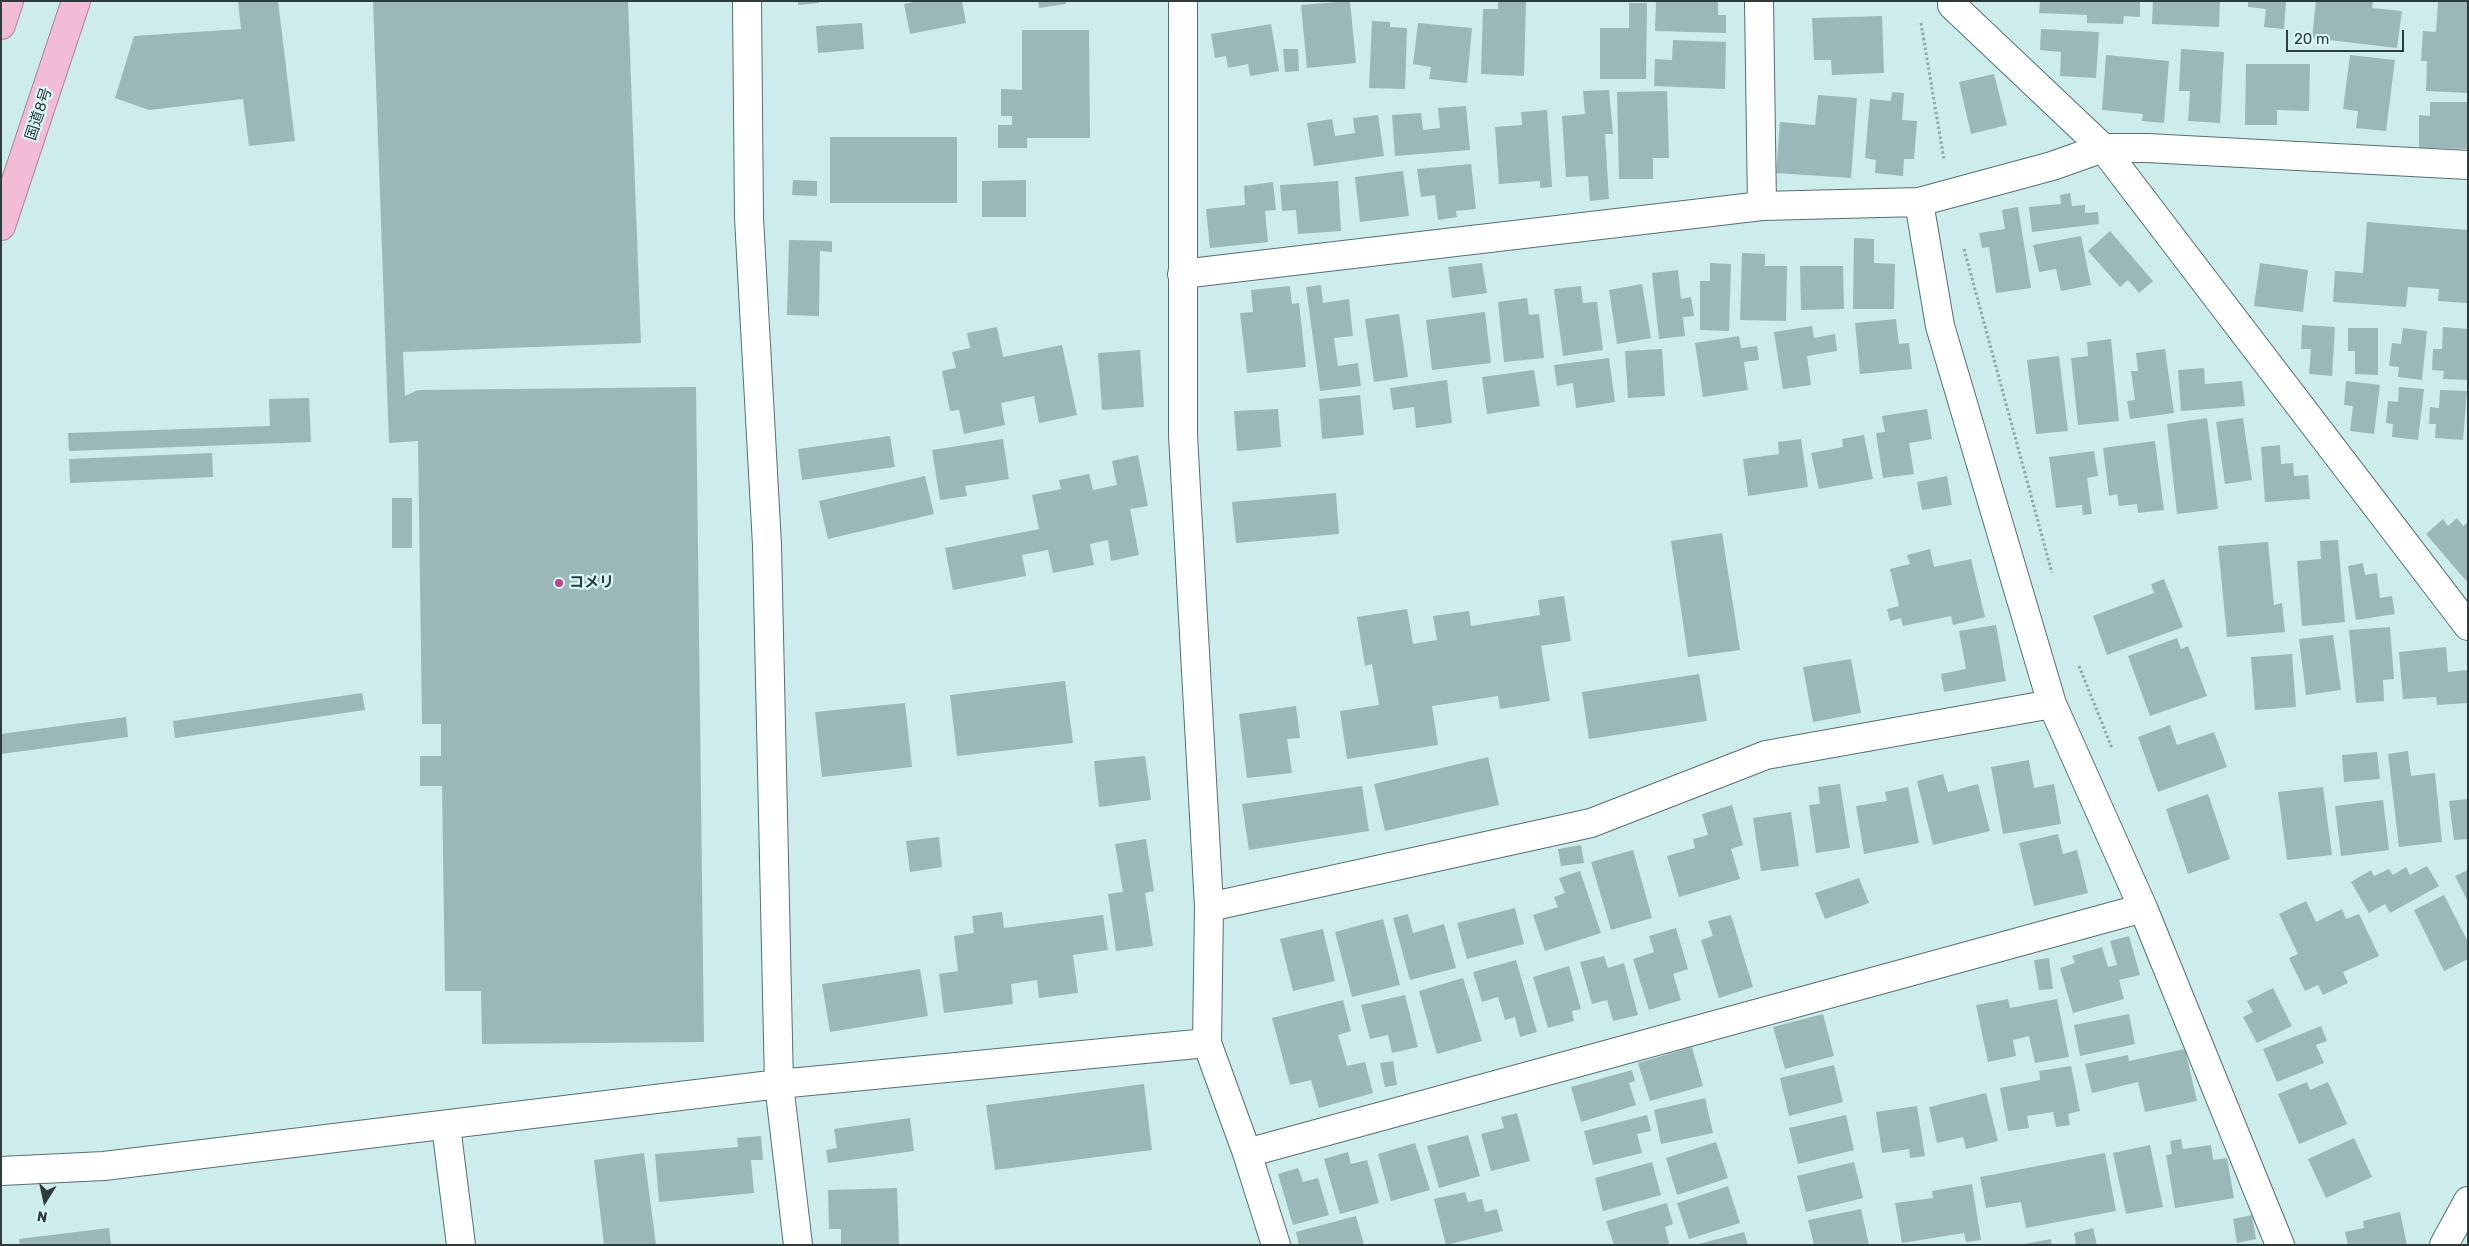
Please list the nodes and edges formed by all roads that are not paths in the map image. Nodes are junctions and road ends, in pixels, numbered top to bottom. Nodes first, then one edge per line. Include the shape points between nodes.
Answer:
1 (9, 1) edge
2 (76, 1) edge
3 (747, 1) edge
4 (1183, 1) edge
5 (1759, 1) edge
6 (1952, 1) edge
7 (1, 25) edge
8 (2103, 148) junction
9 (2468, 165) edge
10 (1919, 202) junction
11 (1762, 206) junction
12 (1, 226) edge
13 (1182, 274) junction
14 (2468, 626) edge
15 (2052, 704) junction
16 (1208, 907) junction
17 (2142, 908) junction
18 (1207, 1043) junction
19 (779, 1084) junction
20 (446, 1126) junction
21 (1247, 1153) junction
22 (1, 1171) edge
23 (2468, 1201) edge
24 (461, 1245) edge
25 (798, 1245) edge
26 (1276, 1245) edge
27 (2280, 1245) edge
28 (2444, 1245) edge

1 - 7 highway
2 - 12 highway, 国道8号
3 - 19 street via 748,218 767,544
4 - 13 street
5 - 11 street
6 - 8 street via 1952,5
8 - 9 street
8 - 10 street via 2052,166
8 - 14 street
10 - 11 street
10 - 15 street via 1940,326
11 - 13 street
13 - 16 street via 1183,435
15 - 16 street via 1766,755 1591,823
15 - 17 street
16 - 18 street
17 - 21 street
17 - 27 street
18 - 19 street
18 - 21 street
19 - 20 street
19 - 25 street
20 - 22 street via 104,1166
20 - 24 street
21 - 26 street
23 - 28 street

